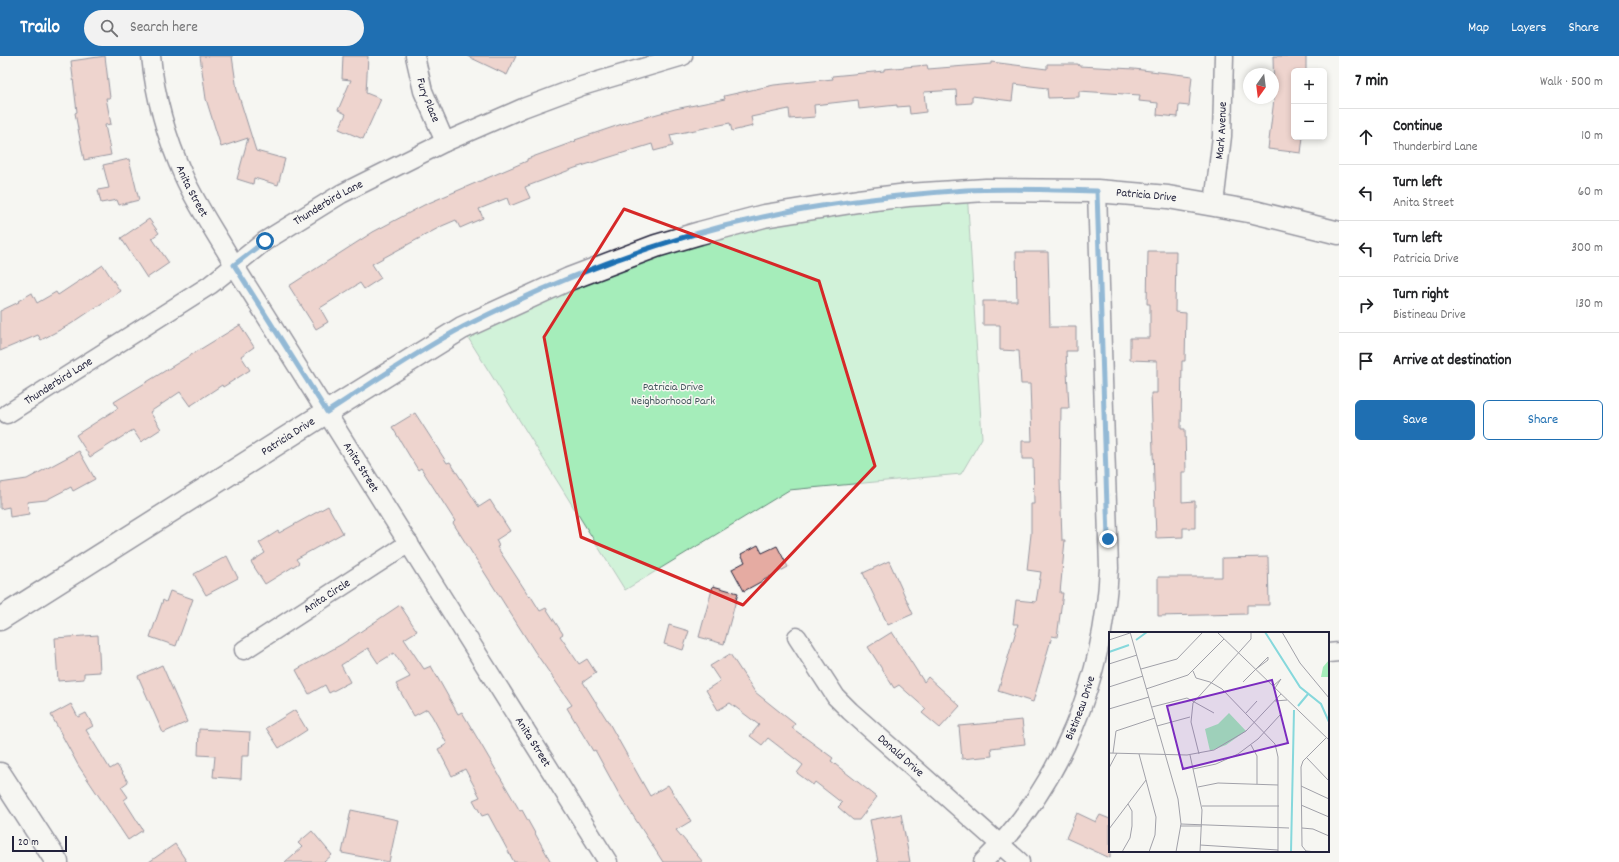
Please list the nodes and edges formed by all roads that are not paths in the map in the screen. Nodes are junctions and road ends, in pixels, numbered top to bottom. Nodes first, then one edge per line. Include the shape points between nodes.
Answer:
1 (151, 56) edge
2 (415, 56) edge
3 (683, 56) edge
4 (1224, 56) edge
5 (446, 142) junction
6 (1097, 191) junction
7 (1214, 204) junction
8 (1339, 233) edge
9 (234, 265) junction
10 (327, 412) junction
11 (7, 414) dead end
12 (409, 543) junction
13 (30, 599) junction
14 (0, 602) edge
15 (0, 619) edge
16 (797, 637) dead end
17 (244, 650) dead end
18 (1339, 652) edge
19 (1329, 653) edge
20 (1103, 661) edge
21 (4, 787) edge
22 (1000, 845) junction
23 (57, 862) edge
24 (608, 862) edge
25 (983, 862) edge
26 (1020, 862) edge

1 - 9 street, Anita Street via 163,118 177,159 193,195
2 - 5 street, Fury Place via 423,91
3 - 5 street, Thunderbird Lane via 582,86 523,108
4 - 7 street, Mark Avenue via 1222,129
5 - 9 street, Thunderbird Lane via 341,194 265,241
6 - 7 street, Patricia Drive
6 - 10 street, Patricia Drive via 986,190 908,195 764,216 700,233 595,269 462,328
6 - 20 street, Bistineau Drive via 1109,568
7 - 8 street, Patricia Drive
9 - 10 street, Anita Street
9 - 11 street, Thunderbird Lane via 210,285
10 - 12 street, Anita Street
10 - 13 street, Patricia Drive
12 - 17 street, Anita Circle
12 - 24 street, Anita Street
13 - 14 street
13 - 15 street, Patricia Drive
16 - 22 street, Donald Drive via 836,697
18 - 19 street
20 - 22 street, Bistineau Drive via 1057,764 1033,804
21 - 23 street
22 - 25 street, Bistineau Drive
22 - 26 street, Donald Drive

